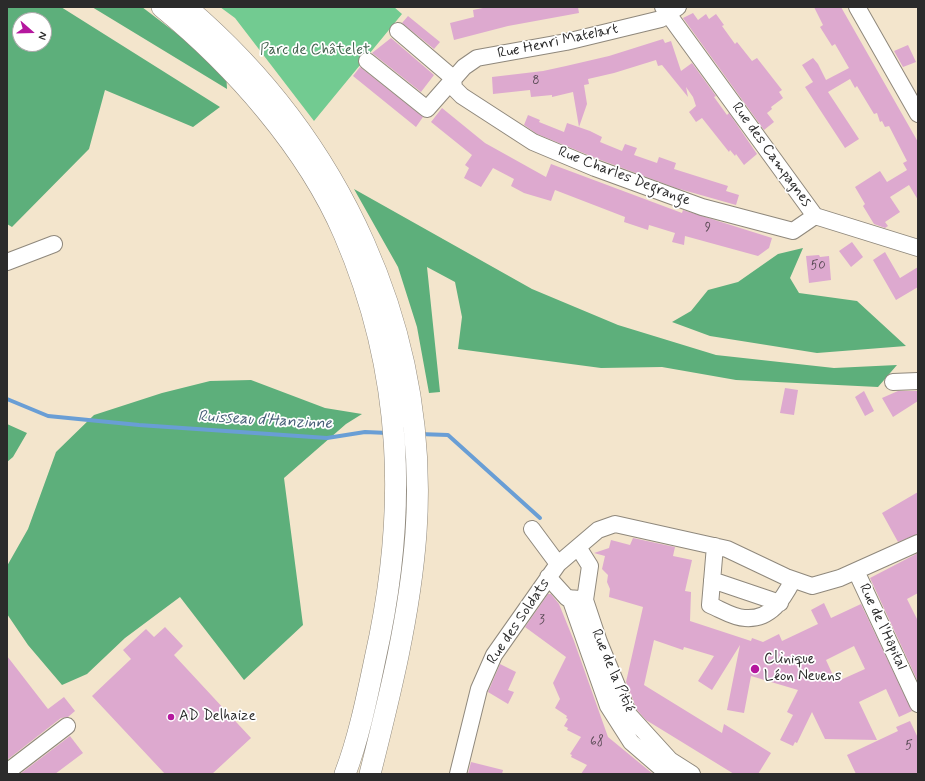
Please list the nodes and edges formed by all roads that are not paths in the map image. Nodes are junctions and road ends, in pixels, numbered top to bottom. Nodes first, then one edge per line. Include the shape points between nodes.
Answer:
1 (162, 7) edge
2 (186, 7) edge
3 (857, 7) edge
4 (670, 9) edge
5 (398, 31) dead end
6 (228, 56) junction
7 (367, 61) dead end
8 (453, 78) junction
9 (918, 114) edge
10 (815, 216) junction
11 (54, 244) dead end
12 (918, 248) edge
13 (7, 262) edge
14 (918, 381) edge
15 (894, 382) dead end
16 (407, 481) junction
17 (532, 529) dead end
18 (918, 543) edge
19 (715, 546) junction
20 (578, 547) junction
21 (558, 564) junction
22 (856, 571) junction
23 (548, 577) junction
24 (712, 580) junction
25 (793, 580) junction
26 (578, 599) junction
27 (780, 604) junction
28 (918, 704) edge
29 (67, 726) dead end
30 (7, 772) edge
31 (345, 774) edge
32 (370, 774) edge
33 (458, 774) edge
34 (668, 774) edge
35 (692, 774) edge

1 - 6 main road
2 - 6 main road
3 - 9 street
4 - 8 street, Rue Henri Matelart via 661,19 566,42 477,58
4 - 10 street, Rue des Campagnes
5 - 8 street
6 - 16 main road via 311,174 343,232 364,287 386,377
6 - 16 main road via 263,82 302,134 341,196 371,255 390,305 412,404 416,440
7 - 8 street, Rue Henri Matelart via 427,109
8 - 10 street, Rue Charles Degrange via 454,88 462,96 533,142 595,168 702,207 793,231
10 - 12 street, Rue des Campagnes
11 - 13 street
14 - 15 street
16 - 31 main road via 366,701
16 - 32 main road via 416,534 407,606
17 - 21 street
18 - 22 street, Rue des Soldats
19 - 20 street, Rue des Soldats via 615,524 598,530
19 - 24 street
19 - 25 street, Rue des Soldats via 727,549
20 - 21 street, Rue des Soldats
20 - 26 street, Rue de la Pitié via 590,566
21 - 23 street, Rue des Soldats
22 - 25 street, Rue des Soldats via 812,586
22 - 28 street, Rue de l'Hôpital
23 - 26 street via 568,598
23 - 33 street, Rue des Soldats via 494,655 488,668 479,688
24 - 27 street
24 - 27 street via 710,605 744,618 760,617
25 - 27 street
26 - 34 street via 608,706 631,742
26 - 35 street, Rue de la Pitié via 629,715 670,760
29 - 30 street

